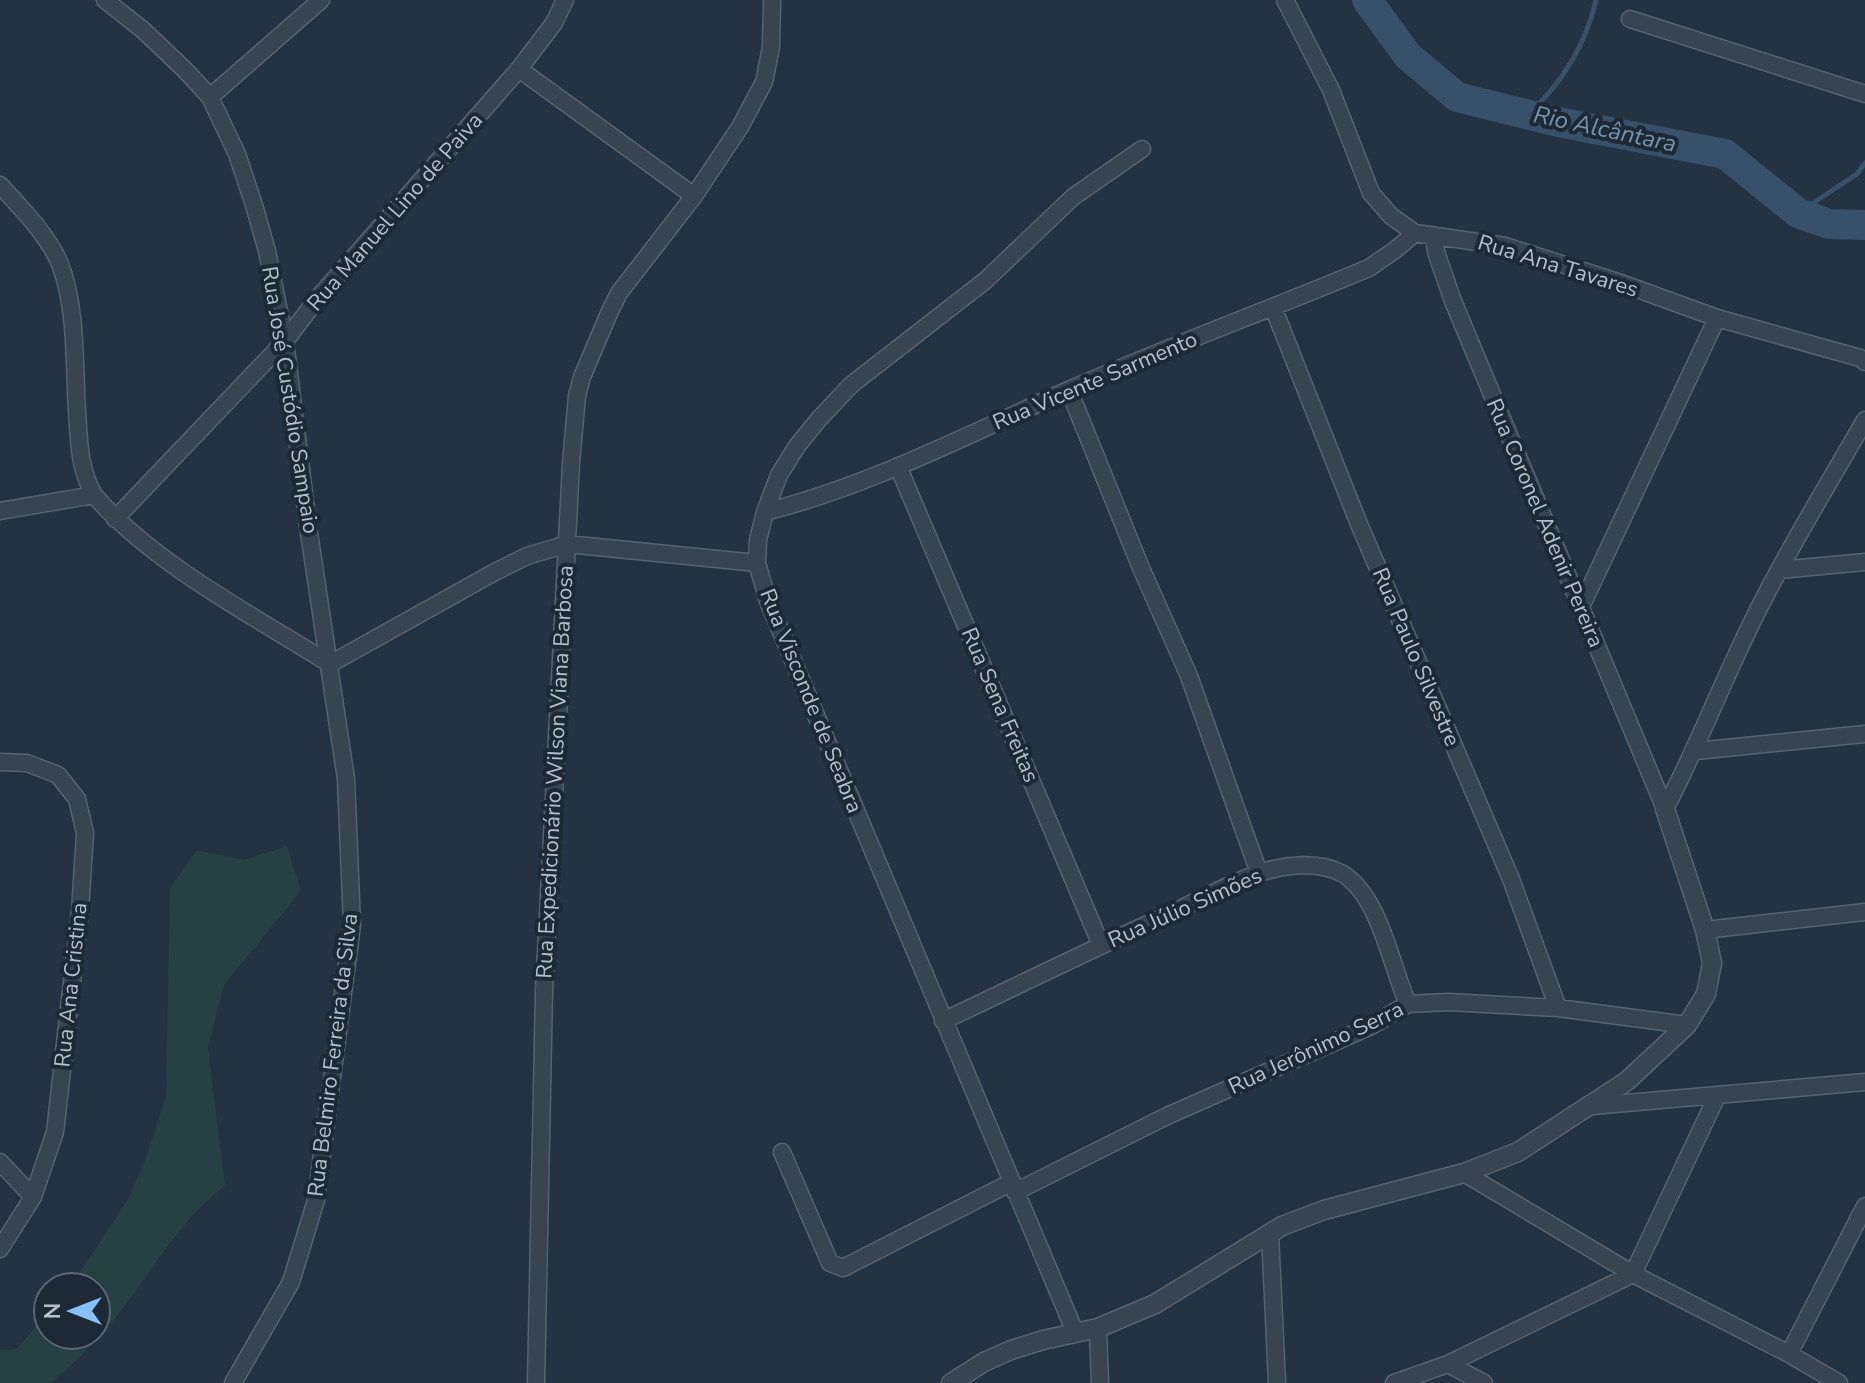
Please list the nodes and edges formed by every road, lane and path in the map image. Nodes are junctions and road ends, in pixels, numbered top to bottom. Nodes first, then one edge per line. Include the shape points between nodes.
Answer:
1 (105, 0) edge
2 (321, 0) edge
3 (565, 0) edge
4 (772, 0) edge
5 (1285, 0) edge
6 (1630, 19) dead end
7 (519, 69) junction
8 (1865, 94) edge
9 (210, 97) junction
10 (1142, 149) dead end
11 (0, 185) edge
12 (694, 196) junction
13 (1415, 233) junction
14 (1433, 235) junction
15 (1273, 307) junction
16 (1717, 318) junction
17 (285, 341) junction
18 (1865, 362) edge
19 (1069, 390) junction
20 (1865, 420) edge
21 (898, 466) junction
22 (94, 495) junction
23 (0, 511) edge
24 (765, 512) junction
25 (115, 519) junction
26 (567, 544) junction
27 (1865, 562) edge
28 (757, 563) junction
29 (1779, 570) junction
30 (1580, 609) junction
31 (330, 664) junction
32 (1865, 734) edge
33 (1696, 751) junction
34 (0, 762) edge
35 (1665, 809) junction
36 (1259, 873) junction
37 (1865, 912) edge
38 (1705, 930) junction
39 (1101, 945) junction
40 (1408, 1004) junction
41 (1558, 1008) junction
42 (943, 1021) junction
43 (1687, 1025) junction
44 (1865, 1082) edge
45 (1717, 1096) junction
46 (1592, 1106) junction
47 (782, 1152) dead end
48 (0, 1162) edge
49 (1464, 1173) junction
50 (1012, 1188) junction
51 (33, 1197) junction
52 (1865, 1206) edge
53 (1270, 1233) junction
54 (0, 1249) edge
55 (1633, 1274) junction
56 (1098, 1328) junction
57 (1075, 1332) junction
58 (1789, 1354) junction
59 (1448, 1364) junction
60 (233, 1383) edge
61 (536, 1383) edge
62 (951, 1383) edge
63 (1100, 1383) edge
64 (1277, 1383) edge
65 (1394, 1383) edge
66 (1484, 1383) edge
67 (1839, 1383) edge

1 - 9 street, Rua José Custódio Sampaio
2 - 9 street
3 - 7 street, Rua Manuel Lino de Paiva
4 - 12 street, Rua Expedicionário Wilson Viana Barbosa via 764,82
5 - 13 street via 1331,90 1371,193
6 - 8 street
7 - 12 street
7 - 17 street, Rua Manuel Lino de Paiva
9 - 17 street, Rua José Custódio Sampaio via 254,205
10 - 24 street, Rua Visconde de Seabra via 1073,197 986,280 851,385 797,446
11 - 22 street via 46,241 66,284 81,465
12 - 26 street, Rua Expedicionário Wilson Viana Barbosa via 619,293 582,377
13 - 14 street, Rua Ana Tavares
13 - 15 street, Rua Vicente Sarmento via 1369,268
14 - 16 street, Rua Ana Tavares via 1505,246
14 - 30 street, Rua Coronel Adenir Pereira via 1453,301
15 - 19 street, Rua Vicente Sarmento
15 - 41 street, Rua Paulo Silvestre via 1511,879
16 - 18 street, Rua Ana Tavares
16 - 30 street
17 - 25 street, Rua Manuel Lino de Paiva
17 - 31 street, Rua José Custódio Sampaio
19 - 21 street, Rua Vicente Sarmento
19 - 36 street via 1189,676
20 - 29 street
21 - 24 street, Rua Vicente Sarmento
21 - 39 street, Rua Sena Freitas
22 - 23 street
22 - 25 street
24 - 28 street, Rua Visconde de Seabra
25 - 31 street via 150,548
26 - 28 street
26 - 31 street via 493,573
26 - 61 street, Rua Expedicionário Wilson Viana Barbosa via 544,992
27 - 29 street
28 - 42 street, Rua Visconde de Seabra via 768,601
29 - 33 street
30 - 35 street, Rua Coronel Adenir Pereira
31 - 60 street, Rua Belmiro Ferreira da Silva via 346,779 352,925 337,1051 316,1200 291,1282
32 - 33 street
33 - 35 street
34 - 51 street, Rua Ana Cristina via 27,763 58,775 77,799 85,833 55,1132
35 - 38 street
36 - 39 street, Rua Júlio Simões
36 - 40 street, Rua Júlio Simões via 1313,865 1343,875 1364,896 1379,924
37 - 38 street
38 - 43 street via 1712,963 1706,994
39 - 42 street, Rua Júlio Simões
40 - 41 street, Rua Jerônimo Serra
40 - 50 street, Rua Jerônimo Serra via 1371,1026
41 - 43 street, Rua Jerônimo Serra
42 - 50 street, Rua Visconde de Seabra
43 - 46 street
44 - 45 street
45 - 46 street
45 - 55 street
46 - 49 street via 1518,1152
47 - 50 street, Rua Jerônimo Serra via 830,1263 843,1268
48 - 51 street
49 - 53 street via 1324,1210
49 - 55 street
50 - 57 street, Rua Visconde de Seabra
51 - 54 street, Rua Ana Cristina
52 - 58 street
53 - 56 street via 1155,1304
53 - 64 street
55 - 58 street
55 - 59 street
56 - 57 street
56 - 63 street
57 - 62 street via 1011,1350
58 - 67 street
59 - 65 street
59 - 66 street

